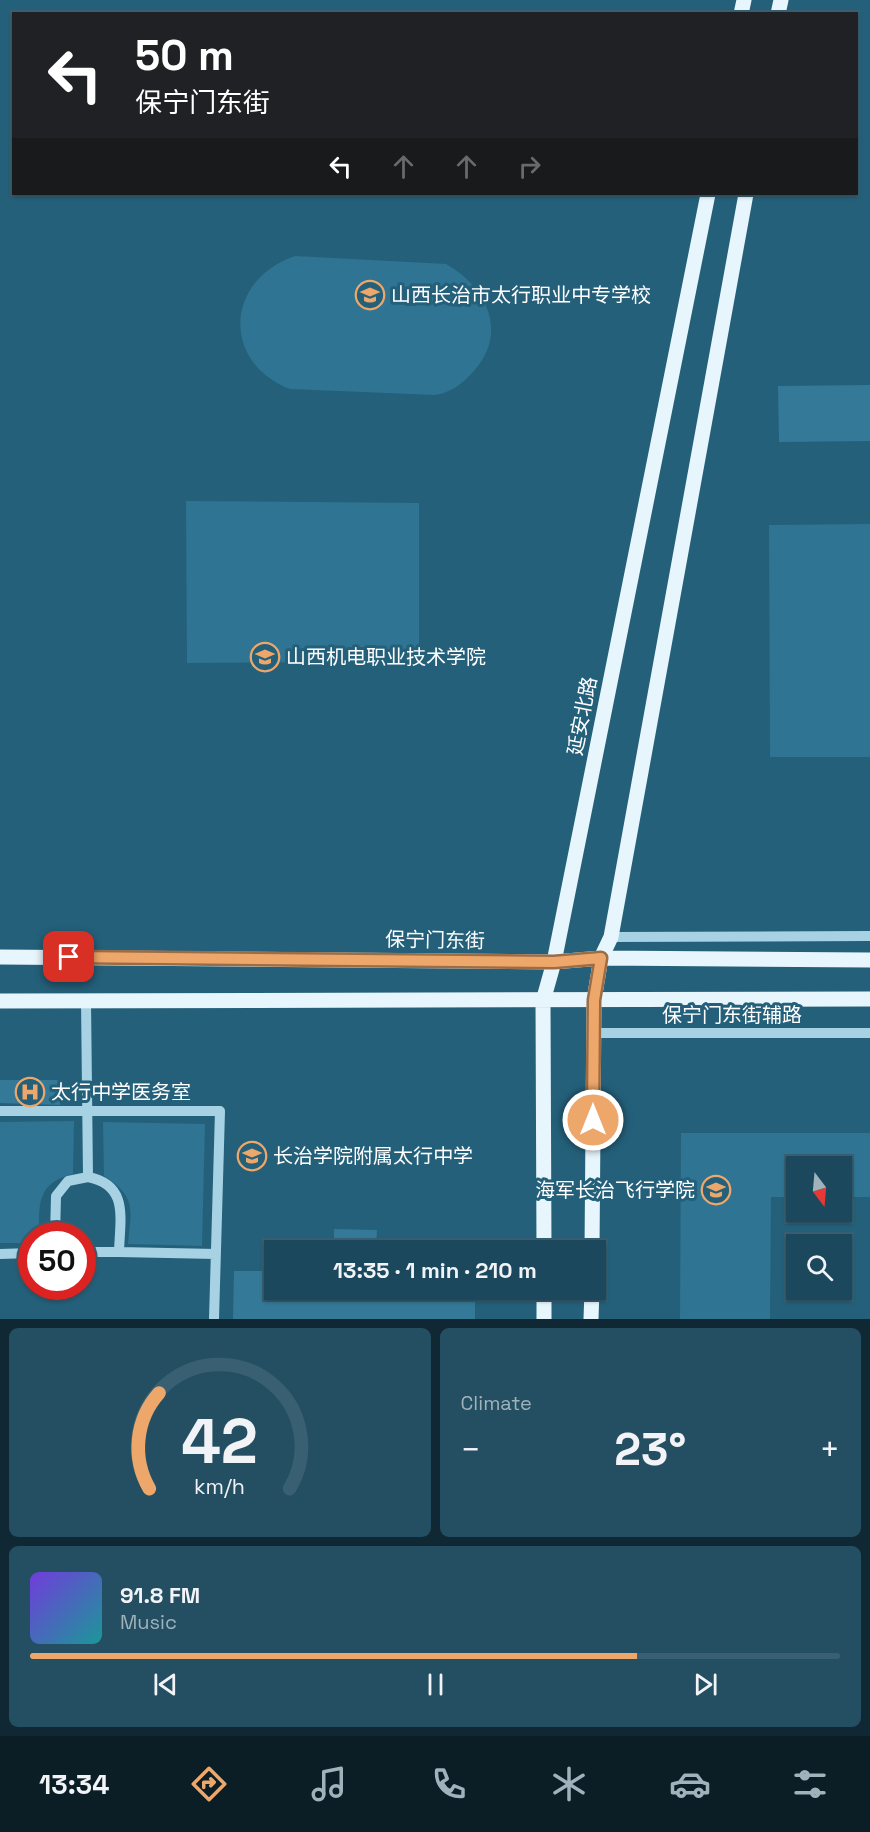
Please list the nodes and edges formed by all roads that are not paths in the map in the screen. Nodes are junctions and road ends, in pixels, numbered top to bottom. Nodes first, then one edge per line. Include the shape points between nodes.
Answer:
1 (708, 195) edge
2 (746, 195) edge
3 (870, 936) edge
4 (611, 937) junction
5 (0, 957) edge
6 (601, 958) junction
7 (870, 960) edge
8 (554, 962) junction
9 (870, 999) edge
10 (594, 1000) junction
11 (0, 1001) edge
12 (86, 1001) junction
13 (543, 1001) junction
14 (594, 1033) junction
15 (870, 1033) edge
16 (87, 1110) junction
17 (0, 1111) edge
18 (88, 1177) junction
19 (55, 1222) edge
20 (544, 1240) edge
21 (592, 1240) edge
22 (96, 1252) edge
23 (119, 1252) junction
24 (18, 1253) edge
25 (0, 1254) edge
26 (216, 1254) junction
27 (544, 1300) edge
28 (592, 1300) edge
29 (214, 1319) edge
30 (544, 1319) edge
31 (591, 1319) edge

1 - 8 main road, 延安北路
2 - 4 main road
3 - 4 street
4 - 6 main road
5 - 8 main road, 保宁门东街
6 - 7 main road, 保宁门东街
6 - 8 main road, 保宁门东街
6 - 10 main road
8 - 13 main road, 延安北路
9 - 10 main road
10 - 13 main road
10 - 14 main road
11 - 12 main road
12 - 13 main road
12 - 16 street
13 - 20 main road, 延安北路
14 - 15 street, 保宁门东街辅路
14 - 21 main road
16 - 17 street
16 - 18 street
16 - 26 street via 220,1111
18 - 19 street via 68,1181 56,1196
18 - 23 street via 111,1187 120,1200
22 - 23 street
23 - 26 street
24 - 25 street
26 - 29 street
27 - 30 main road
28 - 31 main road

